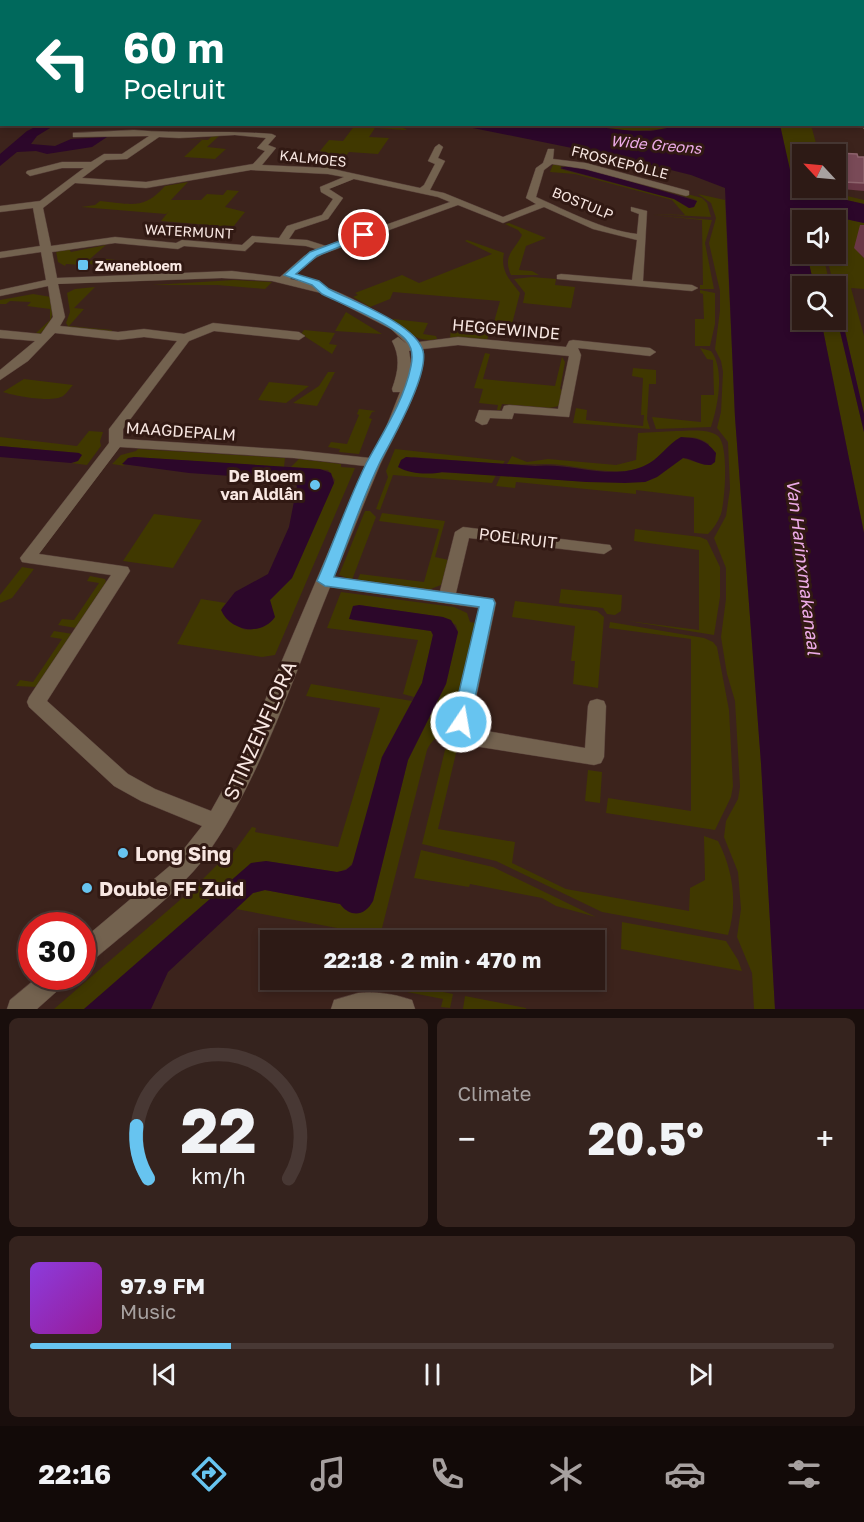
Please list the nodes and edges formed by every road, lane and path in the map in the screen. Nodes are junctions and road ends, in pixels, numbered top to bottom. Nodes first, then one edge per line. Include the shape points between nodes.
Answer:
1 (76, 135) dead end
2 (156, 135) junction
3 (439, 147) dead end
4 (550, 156) joint
5 (94, 165) junction
6 (256, 167) junction
7 (30, 173) dead end
8 (353, 176) junction
9 (72, 180) junction
10 (422, 191) junction
11 (686, 193) dead end
12 (459, 202) junction
13 (40, 204) junction
14 (544, 204) junction
15 (0, 209) edge
16 (634, 209) dead end
17 (642, 238) junction
18 (282, 241) junction
19 (46, 249) junction
20 (325, 249) junction
21 (0, 255) edge
22 (286, 277) junction
23 (561, 277) dead end
24 (637, 283) junction
25 (54, 284) junction
26 (692, 288) dead end
27 (0, 294) edge
28 (0, 334) edge
29 (47, 334) junction
30 (299, 336) dead end
31 (185, 338) junction
32 (408, 347) junction
33 (571, 351) junction
34 (650, 352) dead end
35 (0, 376) edge
36 (482, 421) dead end
37 (116, 443) junction
38 (374, 463) junction
39 (604, 549) dead end
40 (325, 581) junction
41 (447, 597) junction
42 (597, 706) dead end
43 (216, 822) junction
44 (96, 943) edge
45 (41, 990) edge
46 (19, 1009) edge
47 (343, 1009) edge
48 (403, 1009) edge

1 - 2 street
2 - 5 street via 124,157 104,157
2 - 6 street via 272,136 261,147 272,148
3 - 10 street via 432,161 441,161
4 - 11 street, FROSKEPÔLLE
4 - 14 street, BOSTULP via 547,165 540,168 531,197
5 - 7 street via 62,165
5 - 9 street
6 - 8 street, KALMOES
6 - 9 street, KALMOES via 153,185
8 - 10 street, KALMOES
8 - 18 street via 325,187 338,198 325,216 291,228
9 - 13 street
10 - 12 street, KALMOES
12 - 14 street, KALMOES via 502,220
12 - 20 street
13 - 15 street
13 - 19 street via 37,209
14 - 17 street, BOSTULP via 597,227
16 - 17 street, BOSTULP via 644,213
17 - 24 street, BOSTULP
18 - 19 street, WATERMUNT via 252,239 245,248 115,240
18 - 20 street, WATERMUNT
19 - 21 street
19 - 25 street
20 - 22 street
22 - 25 street via 225,275
22 - 32 street via 325,291 375,319
23 - 24 street
24 - 26 street
25 - 27 street
25 - 29 street via 60,312 57,323
28 - 29 street
29 - 31 street via 144,333
29 - 35 street
30 - 31 street via 213,327
31 - 37 street, MAAGDEPALM via 116,429
32 - 33 street, HEGGEWINDE via 458,340
32 - 38 street, STINZENFLORA via 404,373 381,429
33 - 34 street, HEGGEWINDE via 573,344
33 - 36 street, HEGGEWINDE via 575,355 564,414 509,409 507,416 484,413
37 - 38 street, MAAGDEPALM
37 - 43 street via 28,558 122,571 36,702 121,780
38 - 40 street, STINZENFLORA
39 - 41 street, POELRUIT via 463,532
40 - 41 street
40 - 43 street, STINZENFLORA via 249,761
41 - 42 street via 488,603 461,722 468,734 481,740 594,757
43 - 44 street, STINZENFLORA via 180,871
45 - 46 street
47 - 48 street via 374,1003

